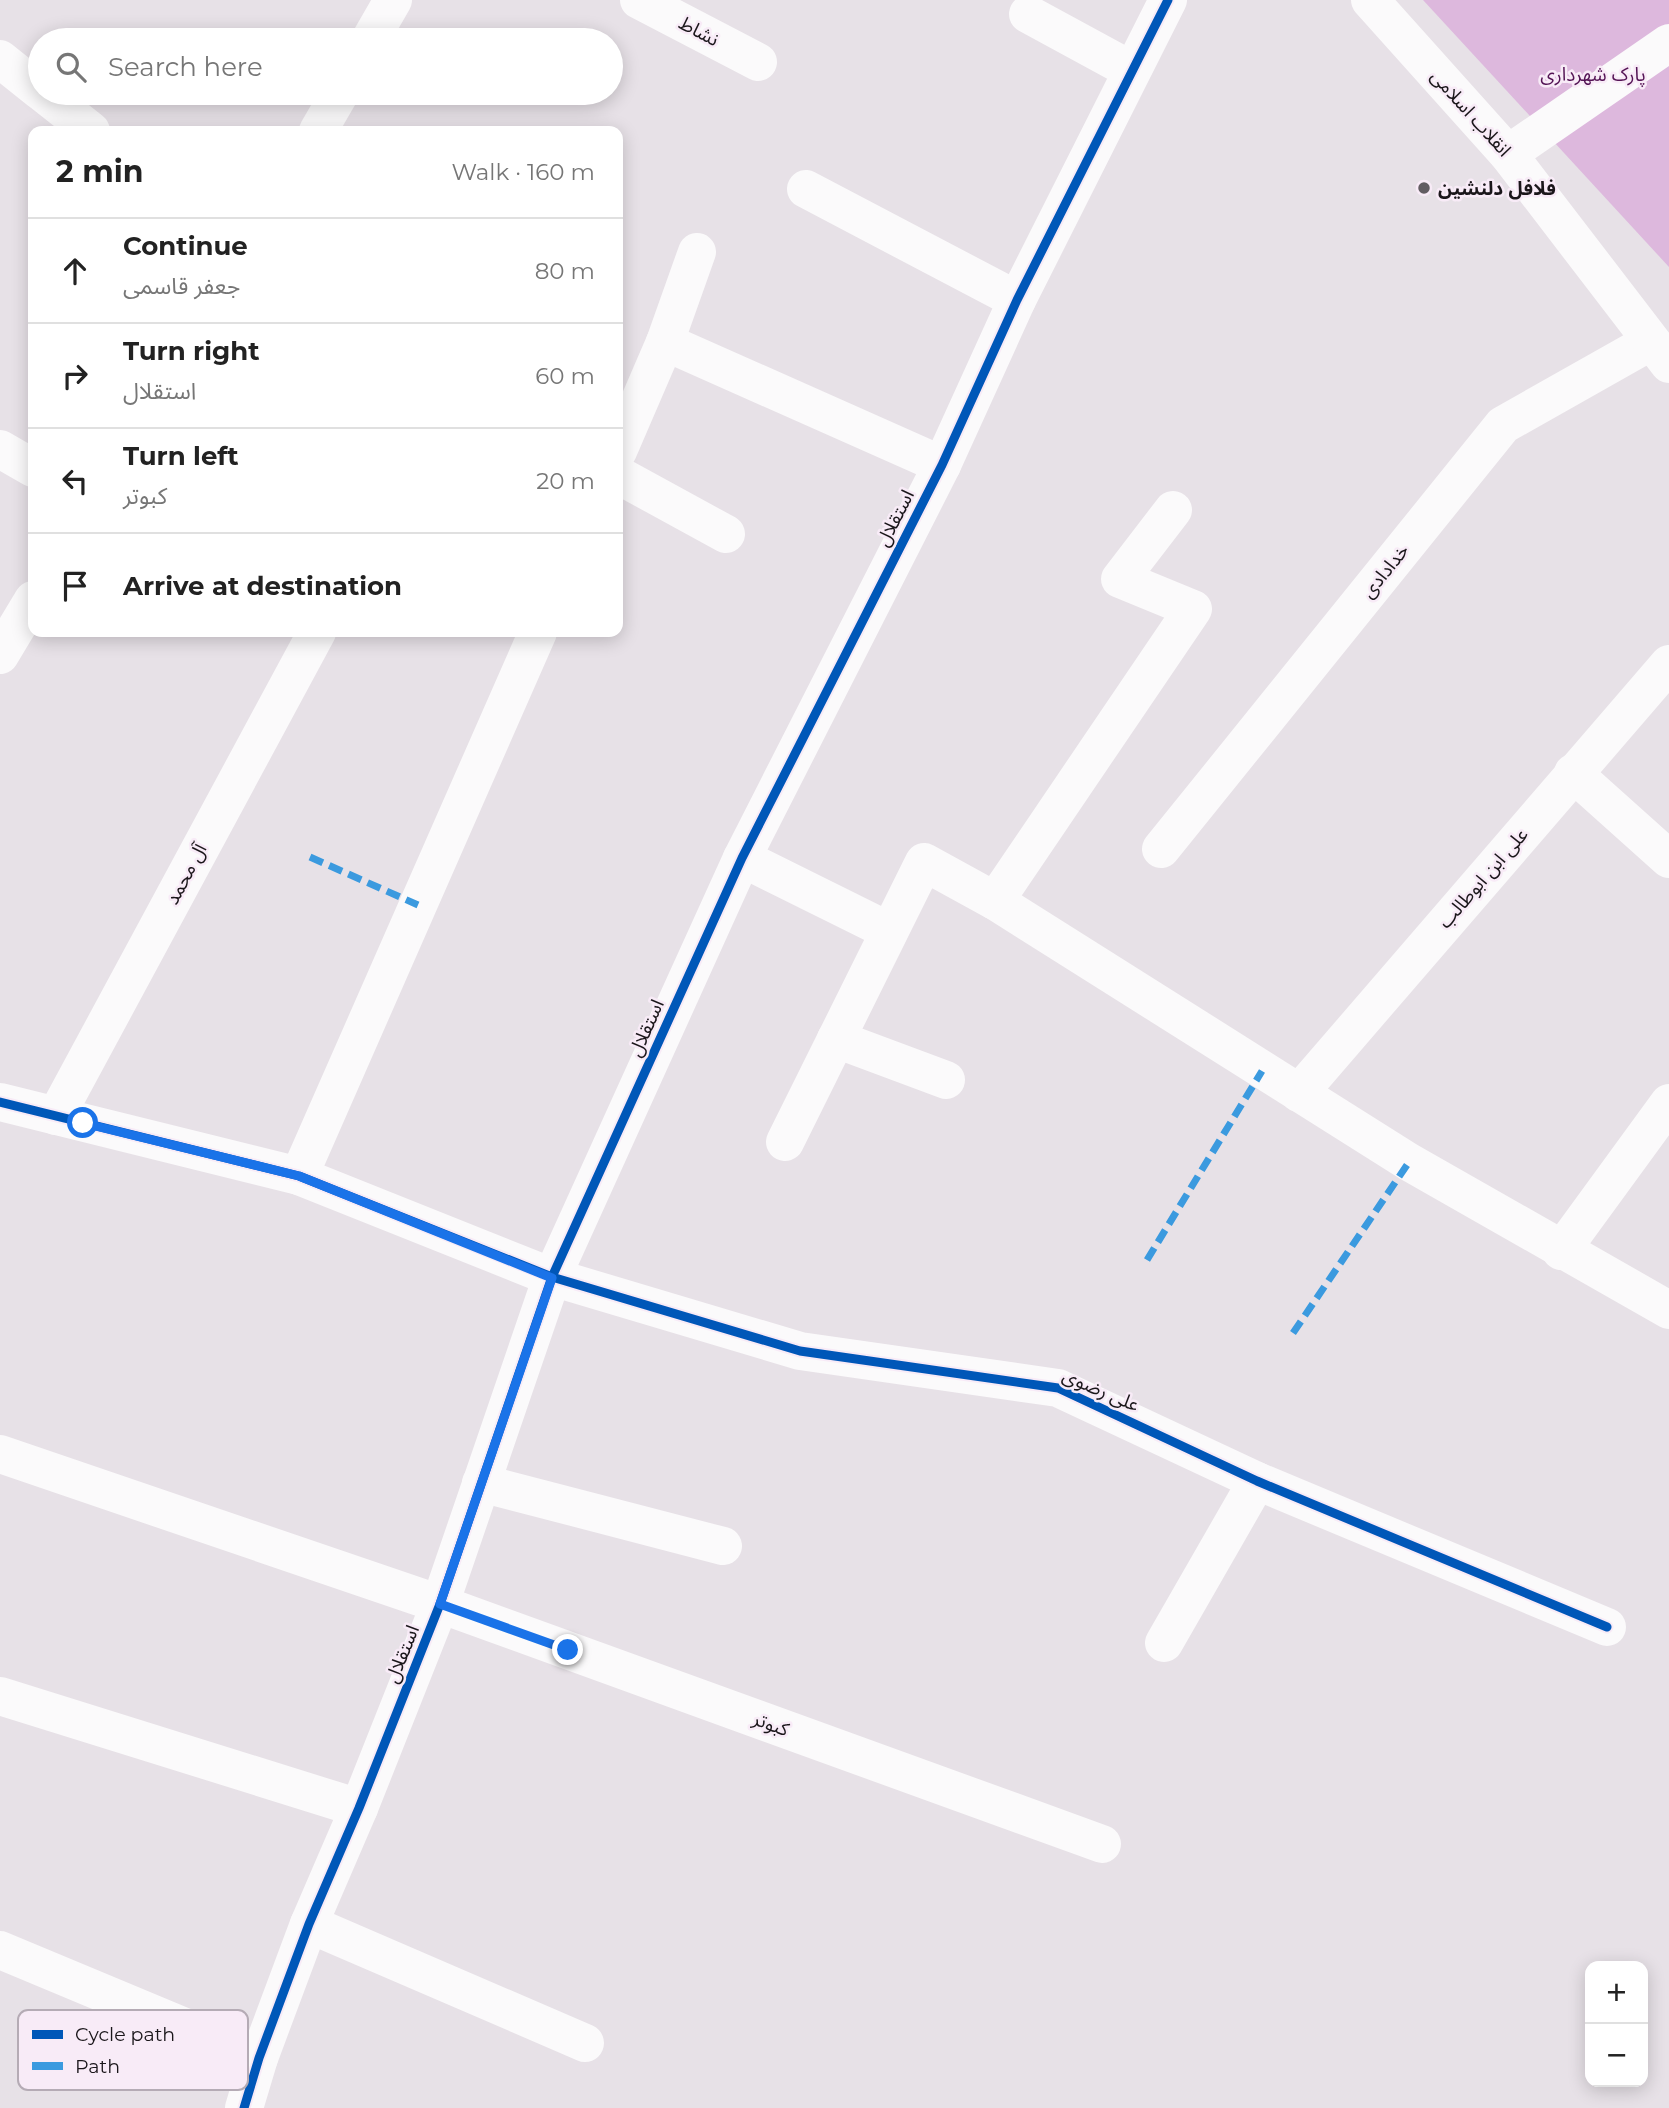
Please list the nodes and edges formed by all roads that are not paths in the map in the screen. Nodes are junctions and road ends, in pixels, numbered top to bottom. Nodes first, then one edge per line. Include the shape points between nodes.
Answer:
1 (393, 0) edge
2 (639, 0) edge
3 (1168, 0) edge
4 (1370, 0) edge
5 (1028, 13) dead end
6 (377, 28) edge
7 (1669, 43) edge
8 (0, 59) edge
9 (758, 62) dead end
10 (1131, 70) junction
11 (28, 82) edge
12 (58, 105) edge
13 (333, 105) edge
14 (85, 126) edge
15 (321, 126) edge
16 (1508, 154) junction
17 (806, 189) dead end
18 (696, 252) dead end
19 (1017, 300) junction
20 (665, 342) junction
21 (1660, 353) edge
22 (623, 439) edge
23 (0, 449) edge
24 (28, 465) edge
25 (942, 465) junction
26 (623, 478) edge
27 (1173, 510) dead end
28 (726, 534) dead end
29 (28, 608) edge
30 (314, 637) edge
31 (536, 637) edge
32 (0, 655) edge
33 (1669, 664) edge
34 (1573, 773) junction
35 (1161, 849) dead end
36 (742, 858) junction
37 (1669, 859) edge
38 (995, 901) junction
39 (889, 931) junction
40 (836, 1039) junction
41 (946, 1080) dead end
42 (1299, 1093) junction
43 (0, 1102) edge
44 (1669, 1103) edge
45 (56, 1116) junction
46 (785, 1142) dead end
47 (299, 1176) junction
48 (1561, 1251) junction
49 (552, 1278) junction
50 (1669, 1310) edge
51 (0, 1454) edge
52 (1257, 1481) junction
53 (481, 1483) junction
54 (723, 1546) dead end
55 (440, 1604) junction
56 (1607, 1627) dead end
57 (1164, 1643) dead end
58 (0, 1696) edge
59 (359, 1808) junction
60 (1102, 1844) dead end
61 (309, 1924) junction
62 (0, 1950) edge
63 (144, 2010) edge
64 (585, 2043) dead end
65 (248, 2053) edge
66 (259, 2058) junction
67 (244, 2108) edge

1 - 6 street
2 - 9 street, نشاط
3 - 10 street, استقلال
4 - 16 street, انقلاب اسلامی
5 - 10 street
7 - 16 street
8 - 11 street
10 - 19 street, استقلال
12 - 14 street
13 - 15 street
16 - 21 street, انقلاب اسلامی
17 - 19 street
18 - 20 street
19 - 25 street, استقلال
20 - 22 street
20 - 25 street
21 - 35 street, خدادادی via 1503,425
23 - 24 street
25 - 36 street, استقلال
26 - 28 street
27 - 38 street via 1120,579 1193,609
29 - 32 street
30 - 45 street, آل محمد
31 - 47 street
33 - 34 street, علی ابن ابوطالب
34 - 37 street
34 - 42 street, علی ابن ابوطالب
36 - 39 street
36 - 49 street, استقلال
38 - 39 street via 923,862
38 - 42 street
39 - 40 street
40 - 41 street
40 - 46 street
42 - 48 street
43 - 45 street, علی رضوی
44 - 48 street
45 - 47 street, علی رضوی
47 - 49 street, علی رضوی
48 - 50 street
49 - 52 street, علی رضوی via 800,1351 1058,1388
49 - 53 street, استقلال
51 - 55 street, کبوتر
52 - 56 street, علی رضوی
52 - 57 street
53 - 54 street
53 - 55 street, استقلال
55 - 59 street, استقلال
55 - 60 street, کبوتر
58 - 59 street
59 - 61 street, استقلال
61 - 64 street
61 - 66 street, استقلال
62 - 63 street
65 - 66 street
66 - 67 street, استقلال

